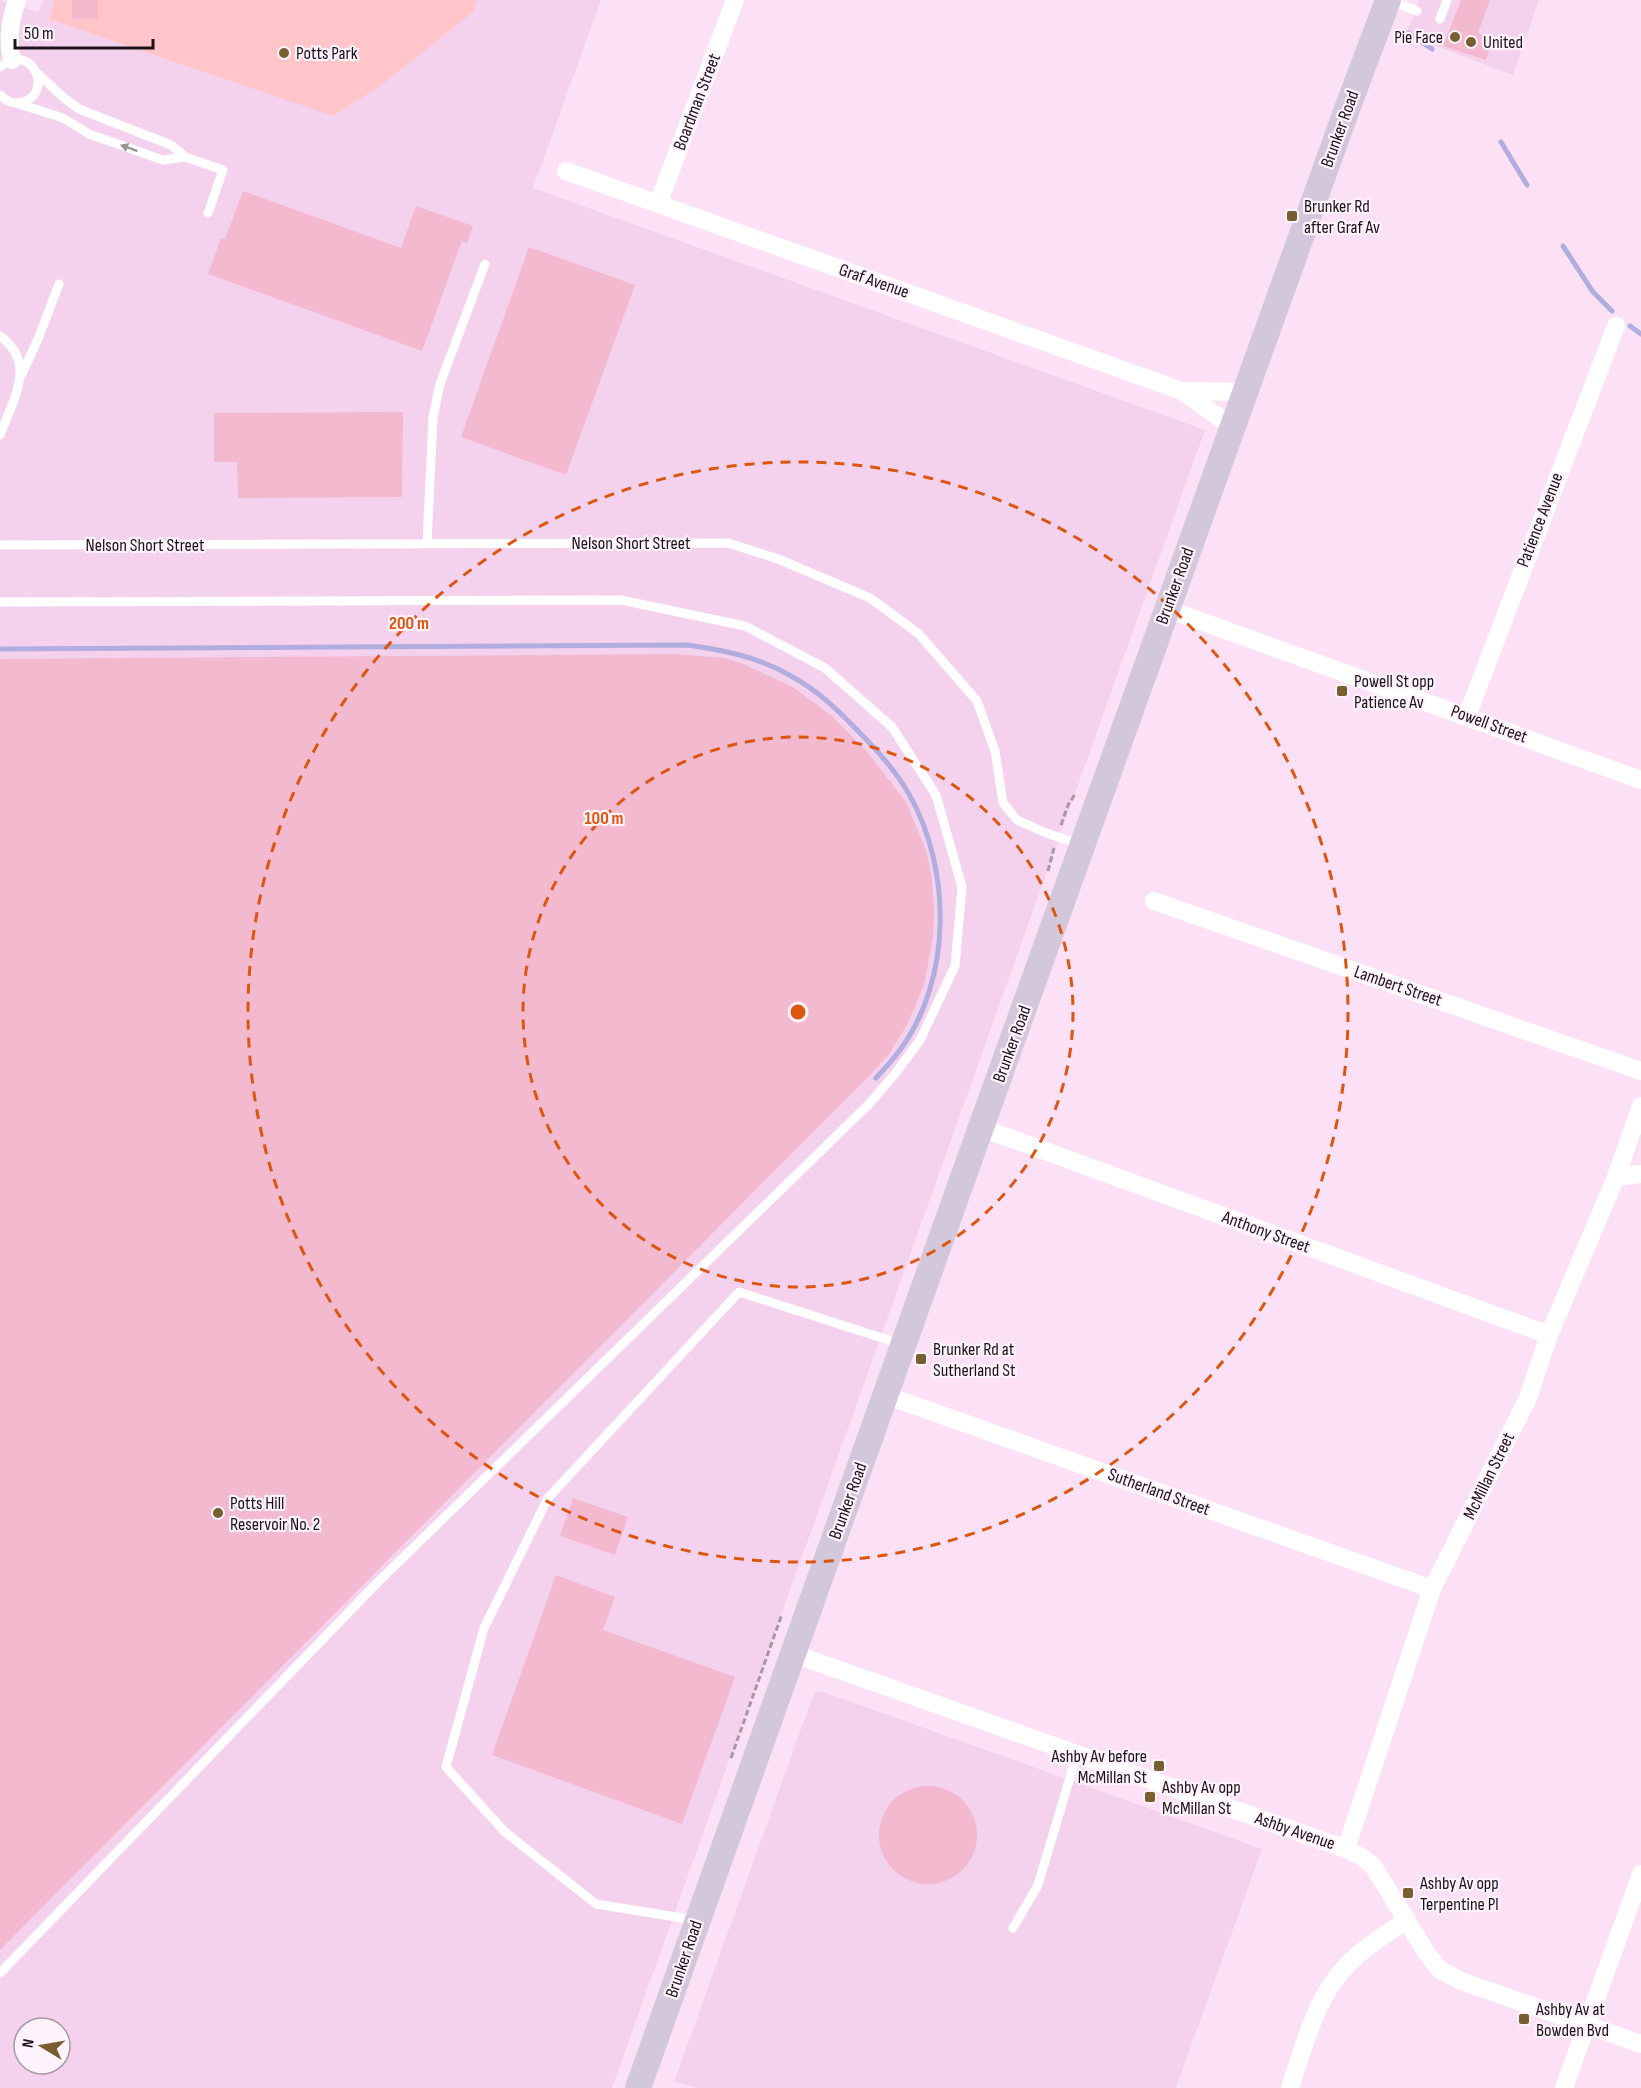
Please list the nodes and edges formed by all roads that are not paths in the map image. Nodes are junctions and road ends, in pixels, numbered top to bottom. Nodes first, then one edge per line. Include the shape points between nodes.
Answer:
1 (17, 0) edge
2 (735, 0) edge
3 (1389, 0) edge
4 (1447, 0) edge
5 (1417, 12) dead end
6 (1440, 19) dead end
7 (6, 64) edge
8 (35, 70) junction
9 (0, 95) edge
10 (16, 103) junction
11 (185, 157) junction
12 (566, 171) dead end
13 (658, 204) junction
14 (208, 213) dead end
15 (485, 264) dead end
16 (59, 284) dead end
17 (1616, 326) dead end
18 (0, 336) edge
19 (21, 376) junction
20 (1182, 391) junction
21 (1245, 392) junction
22 (1232, 427) junction
23 (0, 435) edge
24 (427, 543) junction
25 (0, 545) edge
26 (0, 602) edge
27 (1167, 609) junction
28 (1467, 716) junction
29 (1641, 780) edge
30 (1082, 845) junction
31 (1154, 901) dead end
32 (1641, 1071) edge
33 (1641, 1106) edge
34 (982, 1128) junction
35 (1641, 1174) edge
36 (1616, 1177) junction
37 (1549, 1335) junction
38 (904, 1345) junction
39 (885, 1395) junction
40 (1432, 1589) junction
41 (794, 1654) junction
42 (1077, 1754) junction
43 (1346, 1849) junction
44 (1641, 1874) edge
45 (1407, 1920) junction
46 (697, 1921) junction
47 (1013, 1928) dead end
48 (0, 1973) edge
49 (1586, 2024) junction
50 (1641, 2044) edge
51 (638, 2088) edge
52 (1290, 2088) edge
53 (1563, 2088) edge

1 - 7 street
2 - 13 street, Boardman Street
3 - 5 lane
3 - 21 main road, Brunker Road
4 - 6 lane
7 - 8 lane via 24,61
8 - 10 lane via 38,87 34,94
8 - 11 lane via 79,109 171,145
9 - 10 lane
11 -> 10 lane via 163,160 89,134 63,118
11 - 14 lane via 223,170
12 - 13 street, Graf Avenue
13 - 20 street, Graf Avenue
15 - 24 lane via 440,384 433,417
16 - 19 lane
17 - 28 street, Patience Avenue
18 - 19 lane via 16,355
19 - 23 lane
20 - 21 street, Graf Avenue
20 - 22 street, Graf Avenue
21 - 22 main road, Brunker Road
22 - 27 main road, Brunker Road
24 - 25 lane, Nelson Short Street
24 - 30 lane, Nelson Short Street via 728,543 778,559 870,598 919,634 977,701 995,751 1003,803 1017,820
26 - 48 lane via 621,600 745,626 825,668 892,727 936,795 962,887 955,966 920,1040 868,1105 376,1584
27 - 28 street, Powell Street
27 - 30 main road, Brunker Road
28 - 29 street, Powell Street
30 - 34 main road, Brunker Road
31 - 32 street, Lambert Street
33 - 36 street, McMillan Street
34 - 37 street, Anthony Street
34 - 38 main road, Brunker Road
35 - 36 street
36 - 37 street, McMillan Street
37 - 40 street, McMillan Street via 1528,1398
38 - 39 main road, Brunker Road
38 - 46 lane via 739,1292 548,1498 484,1628 446,1767 505,1832 596,1904
39 - 40 street, Sutherland Street
39 - 41 main road, Brunker Road
40 - 43 street, McMillan Street
41 - 42 street, Ashby Avenue
41 - 46 main road, Brunker Road
42 - 43 street, Ashby Avenue
42 - 47 lane via 1038,1885
43 - 45 street, Ashby Avenue via 1373,1866
44 - 49 street
45 - 49 street, Ashby Avenue via 1440,1970 1461,1981
45 - 52 street via 1366,1947 1335,1979 1313,2020
46 - 51 main road, Brunker Road
49 - 50 street, Ashby Avenue
49 - 53 street

